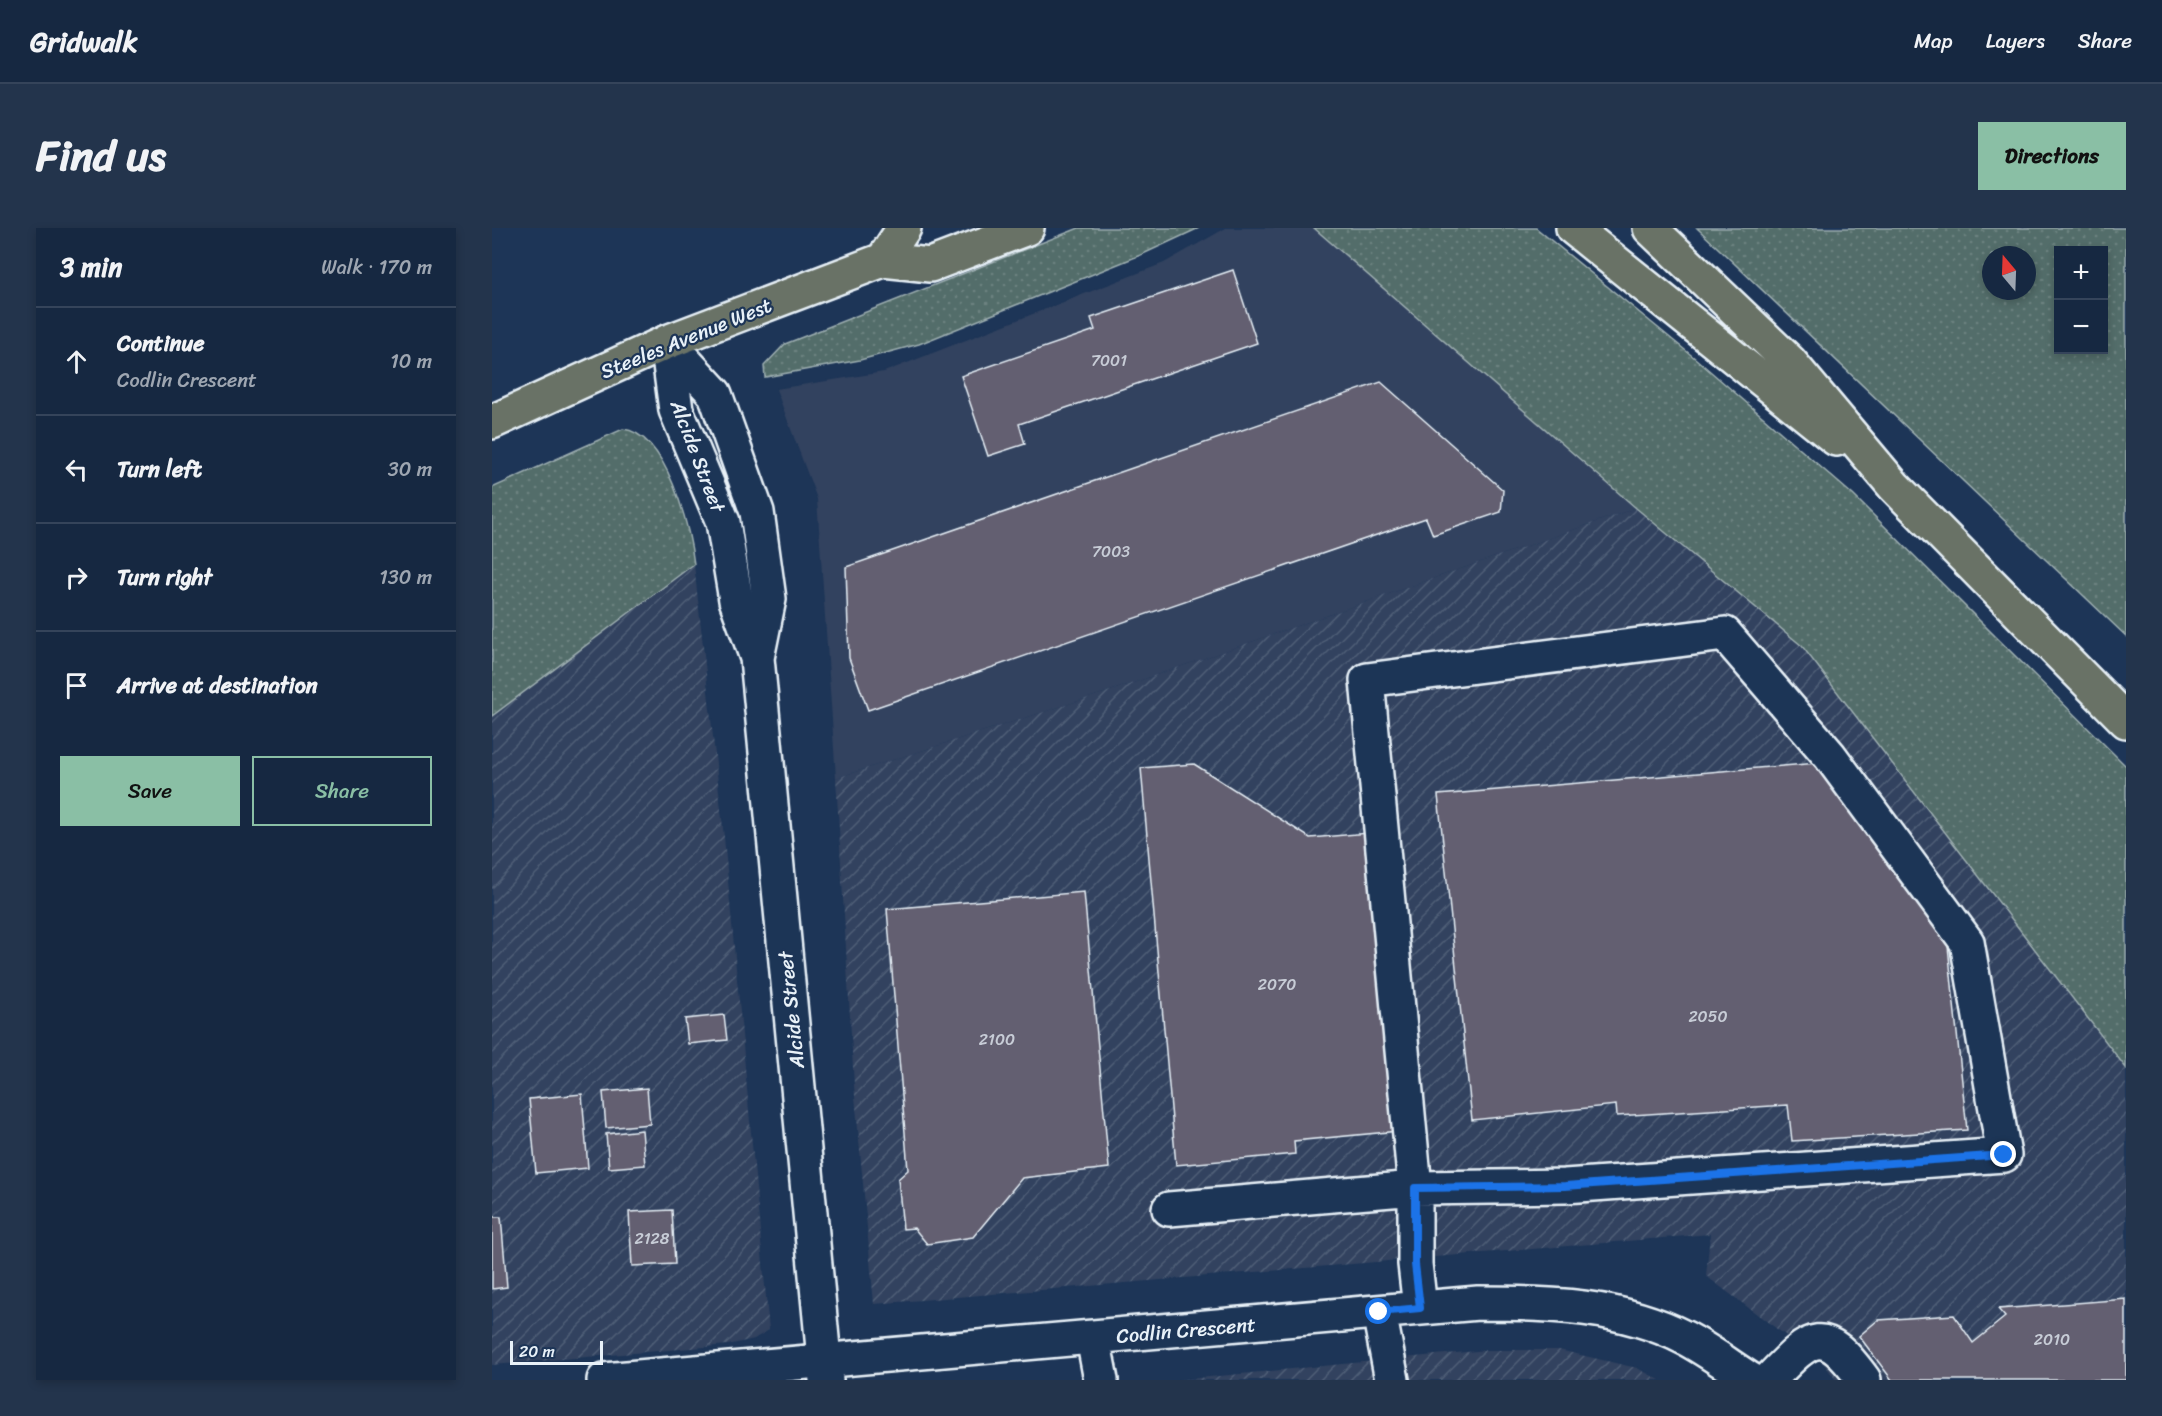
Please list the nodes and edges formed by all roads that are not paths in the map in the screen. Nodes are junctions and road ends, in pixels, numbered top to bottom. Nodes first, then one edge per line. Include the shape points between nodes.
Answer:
1 (904, 228) edge
2 (1027, 228) edge
3 (1573, 228) edge
4 (1650, 228) edge
5 (883, 260) junction
6 (667, 342) junction
7 (492, 422) edge
8 (1894, 486) junction
9 (2126, 721) edge
10 (1415, 1188) junction
11 (1169, 1209) dead end
12 (1420, 1308) junction
13 (1379, 1312) junction
14 (1093, 1338) junction
15 (825, 1371) edge
16 (691, 1376) edge
17 (1752, 1379) edge
18 (604, 1380) edge
19 (1101, 1380) edge
20 (1392, 1380) edge
21 (1864, 1380) edge

1 - 5 main road
2 - 5 main road, Steeles Avenue West via 930,265
3 - 8 main road
4 - 8 main road via 1790,362
5 - 6 main road, Steeles Avenue West
6 - 7 main road, Steeles Avenue West
6 - 15 street, Alcide Street via 715,394 757,512 769,599 757,658
8 - 9 main road
10 - 10 street via 1565,1186 2004,1155 1967,942 1830,756 1725,634 1367,680
10 - 11 street
10 - 12 street via 1415,1264
12 - 13 street, Codlin Crescent
12 - 17 street, Codlin Crescent via 1531,1303 1621,1315 1683,1337
13 - 14 street, Codlin Crescent
13 - 20 street
14 - 15 street, Codlin Crescent
14 - 19 street
15 - 16 street, Codlin Crescent
16 - 18 street, Codlin Crescent
17 - 21 street via 1818,1341 1842,1351

